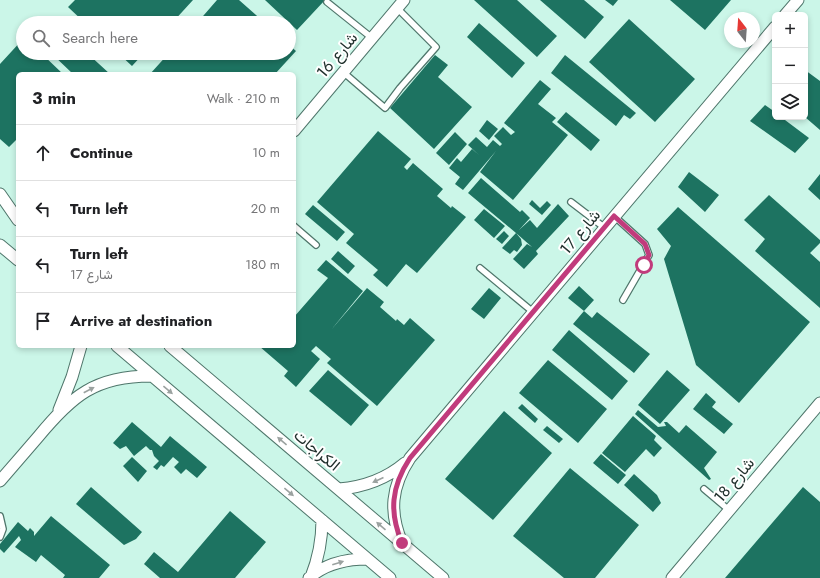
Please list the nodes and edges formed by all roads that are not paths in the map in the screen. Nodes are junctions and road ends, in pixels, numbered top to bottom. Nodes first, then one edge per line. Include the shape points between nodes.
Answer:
1 (798, 0) edge
2 (327, 2) dead end
3 (401, 4) edge
4 (788, 12) edge
5 (772, 31) edge
6 (372, 38) junction
7 (343, 72) junction
8 (296, 129) edge
9 (0, 194) edge
10 (571, 202) dead end
11 (0, 205) edge
12 (614, 216) junction
13 (16, 218) edge
14 (16, 219) edge
15 (296, 228) edge
16 (605, 228) junction
17 (0, 245) edge
18 (316, 245) dead end
19 (16, 258) edge
20 (480, 268) dead end
21 (623, 300) dead end
22 (533, 312) junction
23 (79, 348) edge
24 (119, 348) edge
25 (172, 348) edge
26 (183, 348) edge
27 (186, 359) junction
28 (151, 376) junction
29 (820, 403) edge
30 (58, 413) junction
31 (410, 458) junction
32 (0, 481) edge
33 (339, 489) junction
34 (704, 489) dead end
35 (729, 510) junction
36 (0, 516) edge
37 (322, 520) junction
38 (0, 537) edge
39 (402, 543) junction
40 (367, 559) junction
41 (310, 577) edge
42 (390, 578) edge
43 (443, 578) edge
44 (672, 578) edge

1 - 4 street
2 - 6 lane
3 - 6 street, شارع 16
3 - 7 lane via 436,47 385,108
5 - 12 street, شارع 17
6 - 7 street, شارع 16
7 - 8 street, شارع 16
9 - 13 street
10 - 16 lane
11 - 14 street
12 - 16 street, شارع 17
12 - 21 lane via 645,244 649,255
15 - 18 lane
16 - 22 street, شارع 17
17 - 19 street
20 - 22 lane
22 - 31 street, شارع 17
23 - 30 street
24 - 28 street
25 - 27 street, الكراجات
26 - 27 street
33 -> 27 street, الكراجات
30 -> 28 street via 81,394 107,382 136,376
28 -> 37 street
29 - 35 street, شارع 18
30 - 32 street
31 -> 33 street, شارع 17 via 395,471 377,480 365,485
31 - 39 street, شارع 17 via 394,493 394,519
39 -> 33 street, الكراجات
34 - 35 lane
35 - 44 street, شارع 18
36 - 38 lane via 4,529
37 - 40 street
37 - 41 street via 320,551
39 - 43 street, الكراجات
41 -> 40 street via 338,563
40 - 42 street

